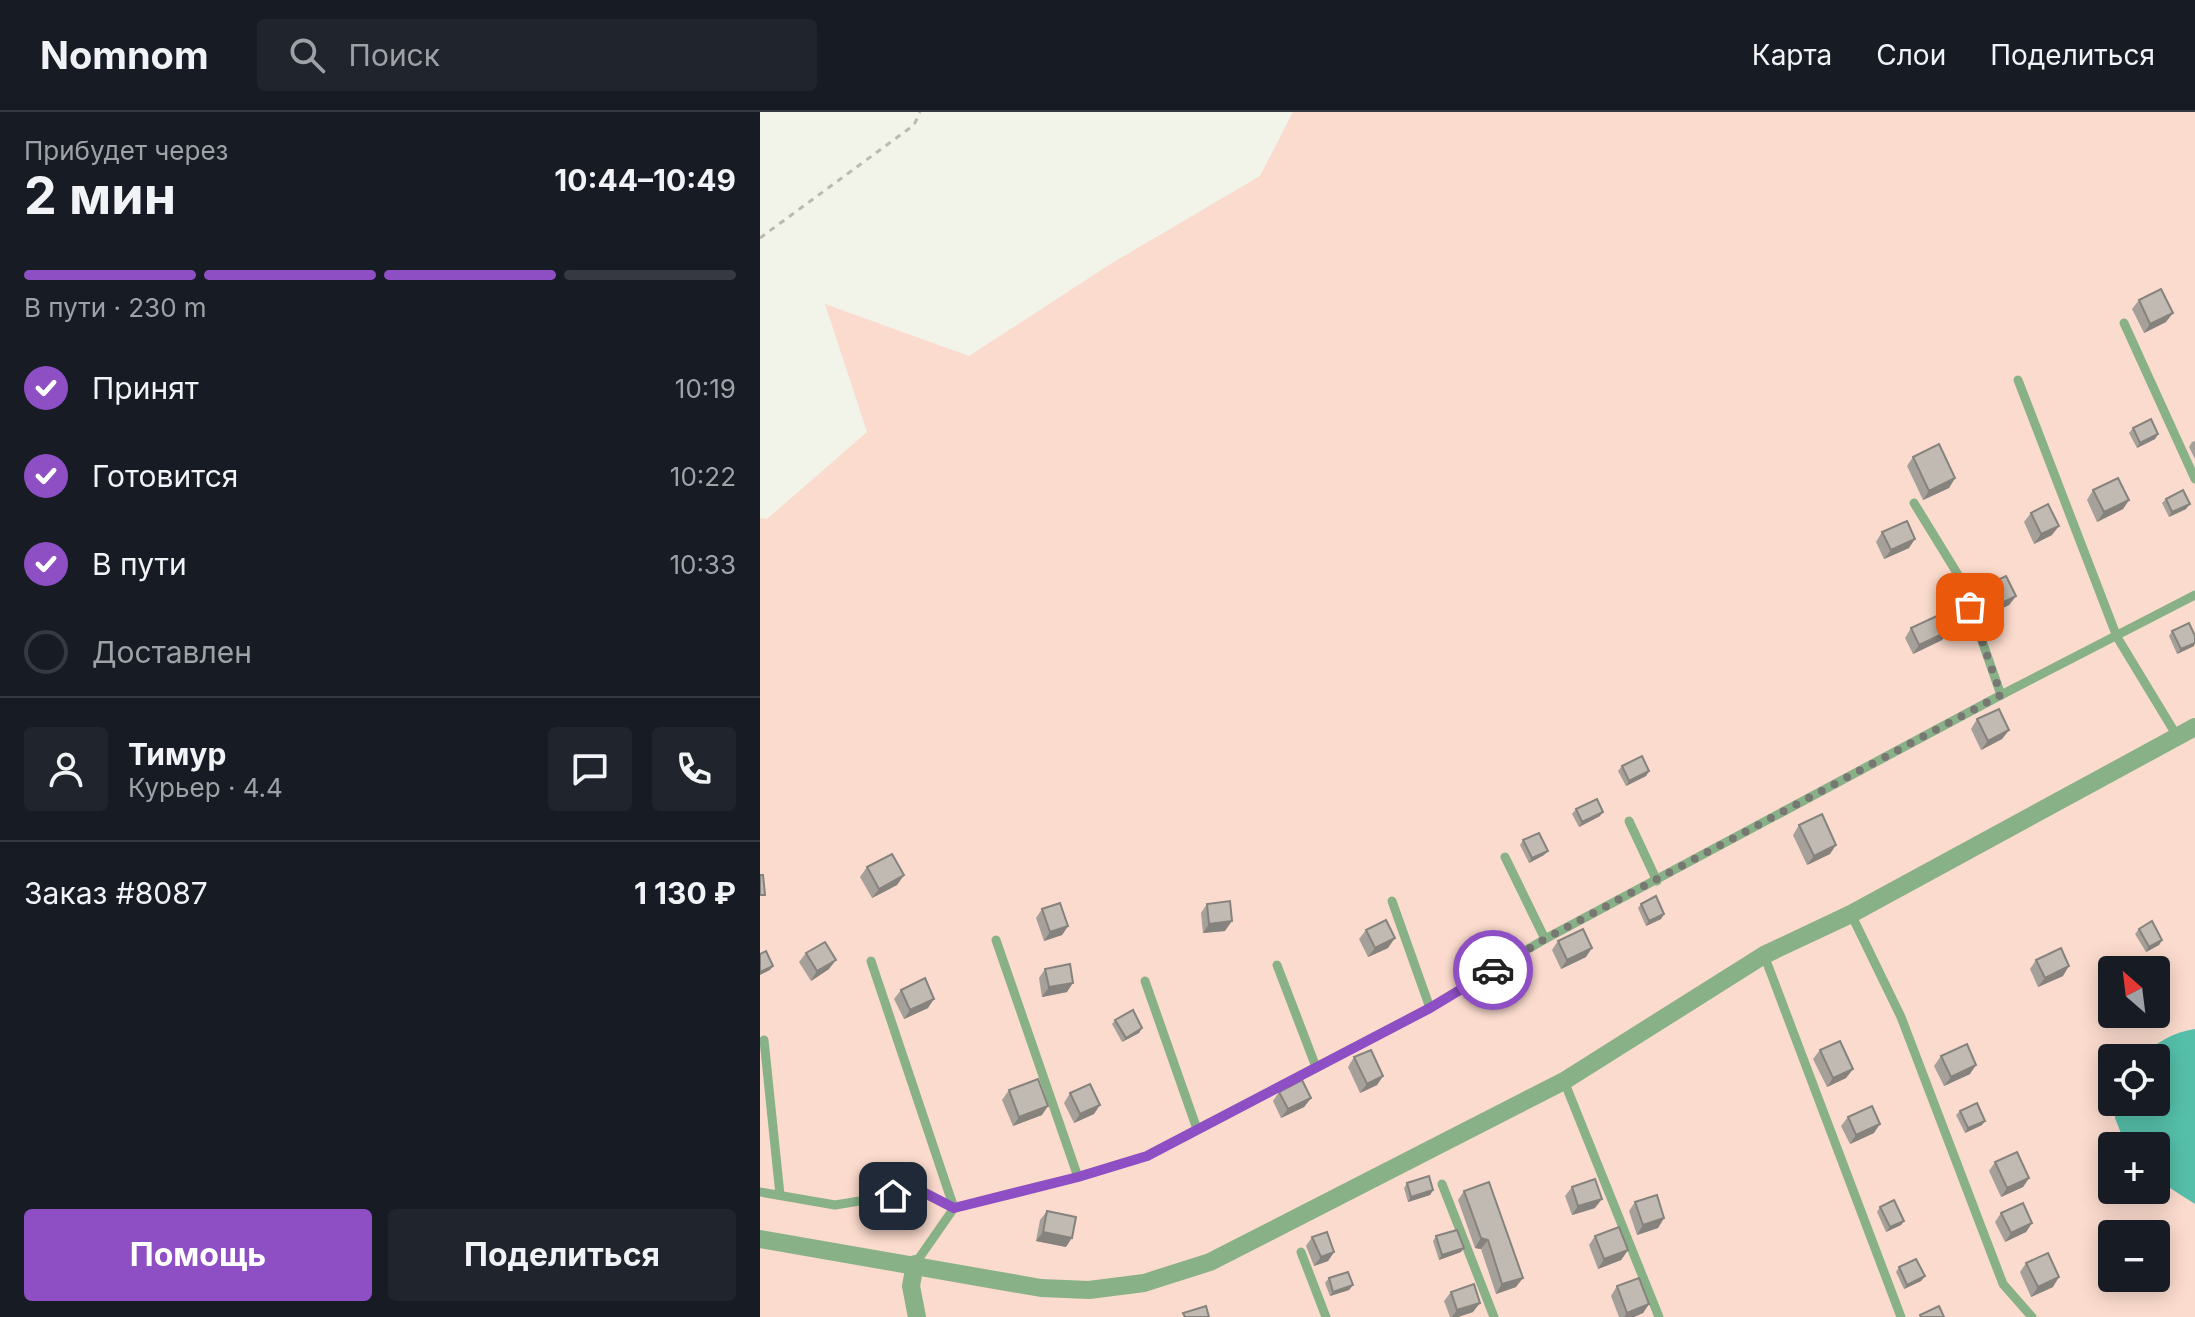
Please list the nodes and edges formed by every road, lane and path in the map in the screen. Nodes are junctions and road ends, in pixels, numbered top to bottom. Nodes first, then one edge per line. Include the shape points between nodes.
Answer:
1 (920, 112) edge
2 (760, 238) edge
3 (2124, 323) dead end
4 (2018, 380) dead end
5 (2195, 479) edge
6 (1914, 503) dead end
7 (2195, 595) edge
8 (2117, 637) junction
9 (2001, 695) junction
10 (2195, 727) edge
11 (2177, 736) junction
12 (1629, 821) dead end
13 (1505, 857) dead end
14 (1657, 881) junction
15 (1392, 901) dead end
16 (1851, 914) junction
17 (1545, 939) junction
18 (996, 940) dead end
19 (1764, 955) junction
20 (871, 961) dead end
21 (1277, 965) dead end
22 (1145, 981) dead end
23 (1430, 1008) junction
24 (764, 1040) dead end
25 (1316, 1067) junction
26 (1564, 1081) junction
27 (1197, 1129) junction
28 (1078, 1177) junction
29 (1442, 1184) dead end
30 (760, 1192) edge
31 (780, 1195) junction
32 (954, 1208) junction
33 (760, 1239) edge
34 (1301, 1252) dead end
35 (915, 1264) junction
36 (917, 1317) edge
37 (1326, 1317) edge
38 (1494, 1317) edge
39 (1659, 1317) edge
40 (1901, 1317) edge
41 (2032, 1317) edge

1 - 2 path via 914,125
3 - 5 lane
4 - 8 lane
6 - 9 lane via 1960,578
7 - 8 lane
8 - 9 lane
8 - 11 lane
9 - 14 lane
10 - 11 street
11 - 16 street
12 - 14 lane
13 - 17 lane
14 - 17 lane
15 - 23 lane
16 - 19 street
16 - 41 lane via 1901,1017 2003,1284
17 - 23 lane
18 - 28 lane
19 - 26 street
19 - 40 lane
20 - 32 lane
21 - 25 lane
22 - 27 lane
23 - 25 lane
24 - 31 lane
25 - 27 lane
26 - 35 street via 1210,1262 1144,1283 1089,1290 1041,1288
26 - 39 lane
27 - 28 lane via 1147,1156
28 - 32 lane
29 - 38 lane
30 - 31 lane
31 - 32 lane via 835,1205 921,1191
32 - 35 lane
33 - 35 street
34 - 37 lane
35 - 36 street via 911,1286

